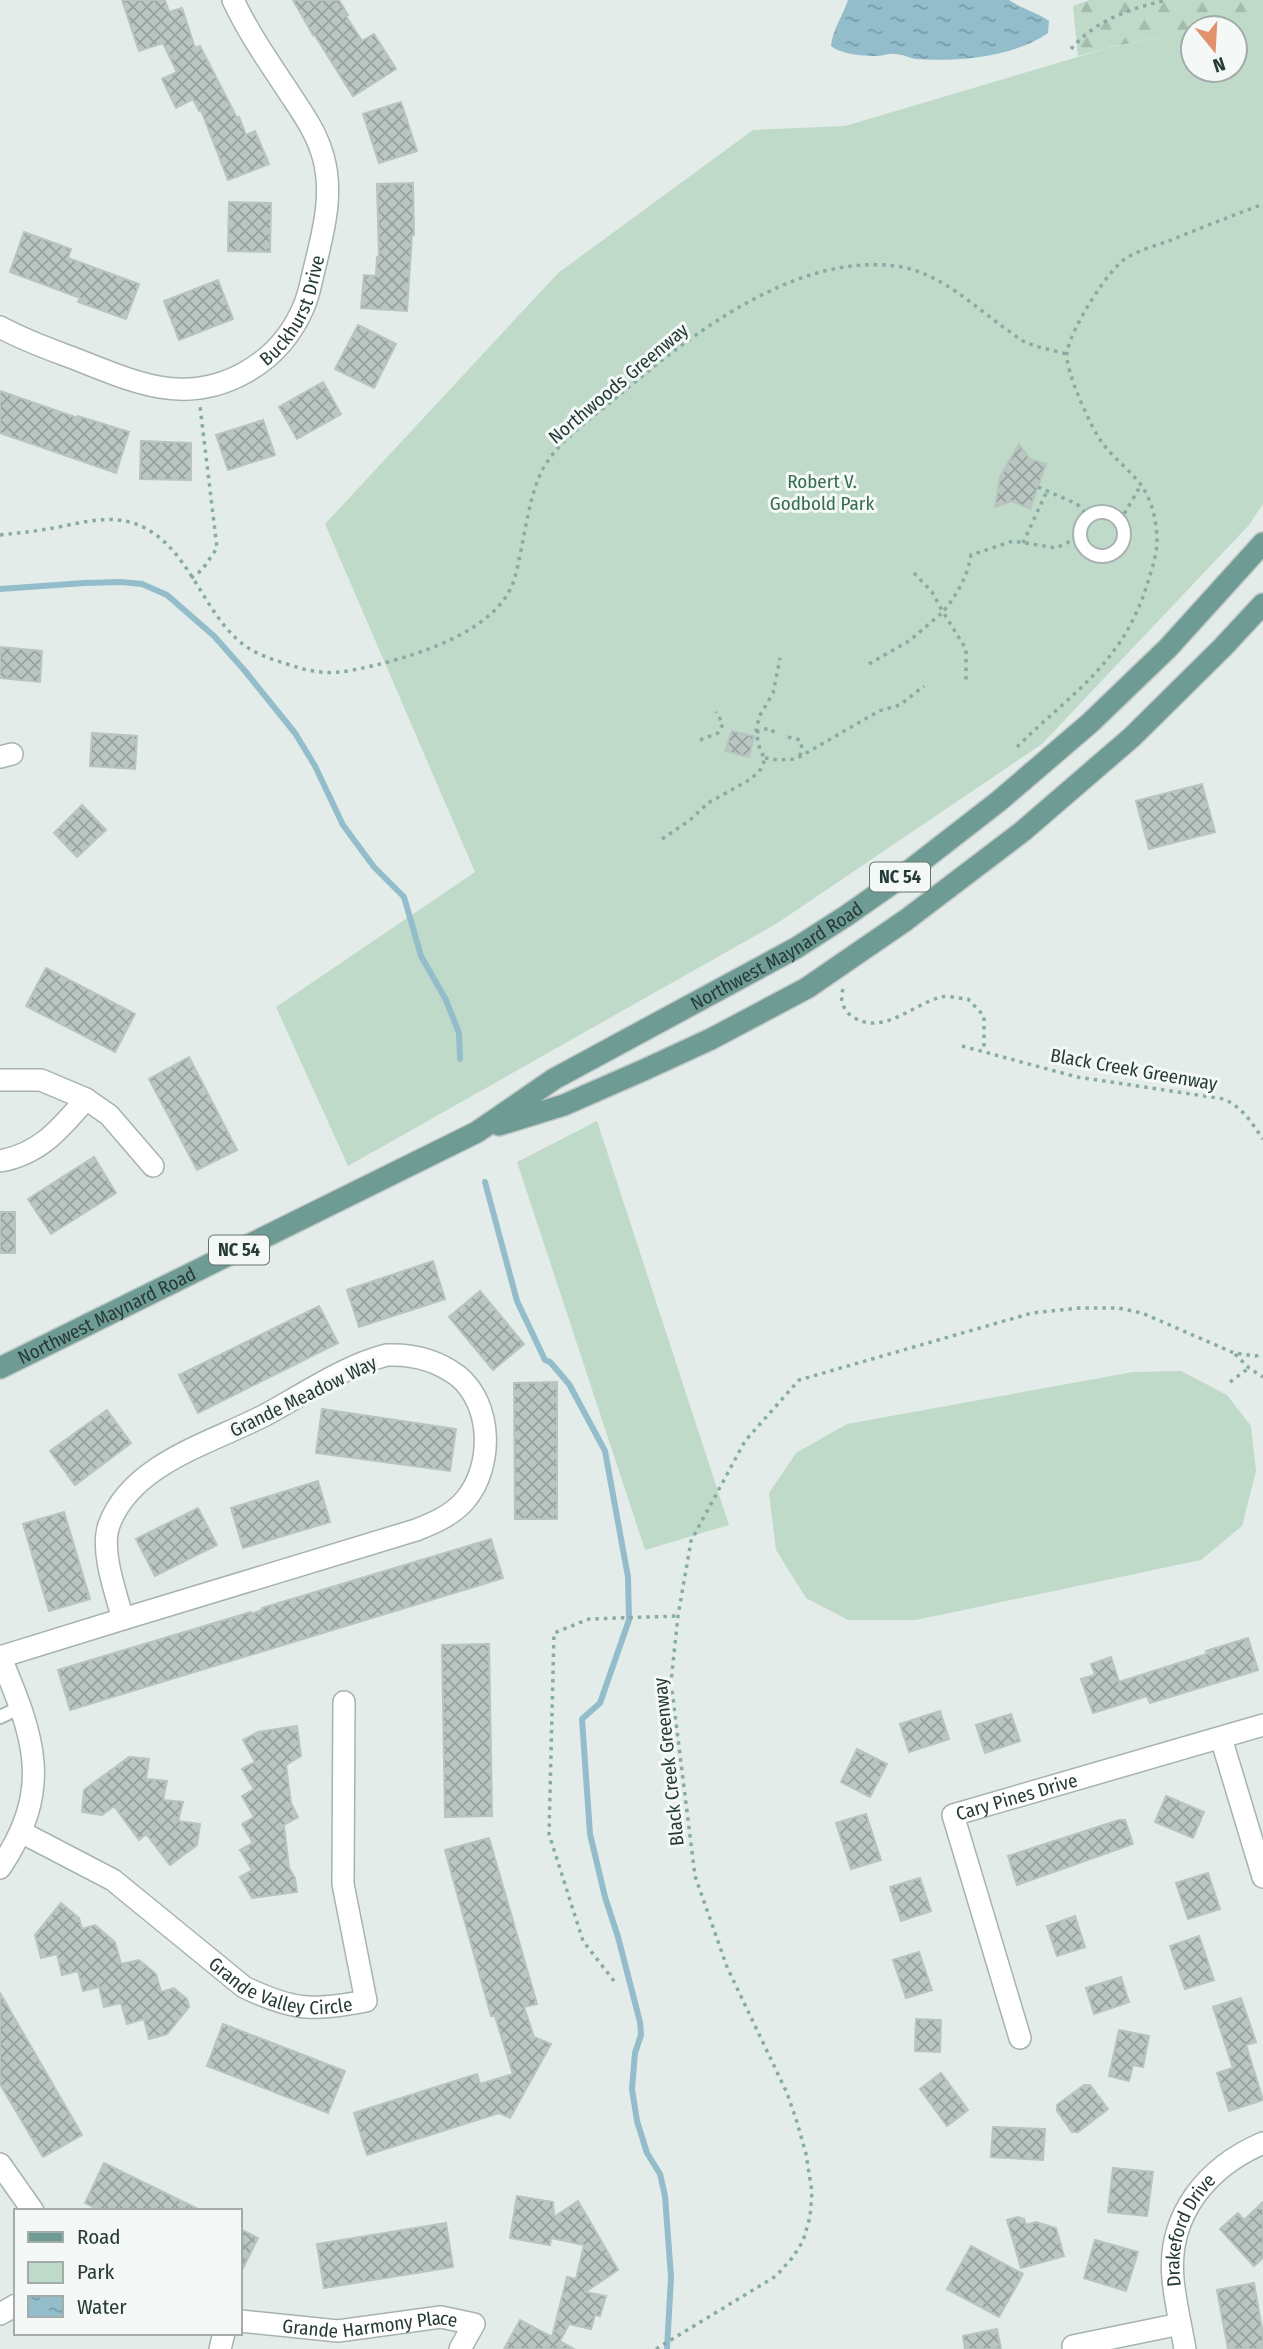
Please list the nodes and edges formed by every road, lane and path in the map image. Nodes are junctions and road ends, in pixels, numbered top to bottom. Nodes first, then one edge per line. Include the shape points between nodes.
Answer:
1 (233, 0) edge
2 (1166, 0) edge
3 (1071, 49) dead end
4 (1263, 204) edge
5 (0, 327) edge
6 (1066, 354) junction
7 (200, 405) dead end
8 (1141, 485) junction
9 (1038, 488) dead end
10 (1047, 491) junction
11 (1088, 516) junction
12 (1120, 521) junction
13 (0, 535) edge
14 (1079, 537) junction
15 (1023, 543) junction
16 (1263, 543) edge
17 (914, 573) dead end
18 (191, 578) junction
19 (1263, 604) edge
20 (943, 612) junction
21 (780, 658) dead end
22 (869, 664) dead end
23 (966, 682) dead end
24 (924, 686) dead end
25 (716, 712) dead end
26 (756, 732) junction
27 (775, 733) dead end
28 (788, 737) dead end
29 (701, 740) dead end
30 (1017, 747) dead end
31 (800, 756) junction
32 (765, 758) junction
33 (662, 838) dead end
34 (844, 985) dead end
35 (962, 1046) dead end
36 (984, 1051) junction
37 (0, 1080) edge
38 (86, 1100) junction
39 (477, 1132) junction
40 (1263, 1139) edge
41 (0, 1161) edge
42 (153, 1166) dead end
43 (1234, 1353) junction
44 (1263, 1355) edge
45 (0, 1368) edge
46 (1249, 1368) junction
47 (1263, 1377) edge
48 (1230, 1382) dead end
49 (678, 1616) junction
50 (123, 1619) junction
51 (0, 1657) edge
52 (344, 1702) dead end
53 (21, 1707) junction
54 (0, 1717) edge
55 (1263, 1725) edge
56 (1221, 1738) junction
57 (21, 1832) junction
58 (0, 1868) edge
59 (1263, 1877) edge
60 (614, 1981) dead end
61 (1020, 2038) dead end
62 (1263, 2143) edge
63 (0, 2164) edge
64 (32, 2209) edge
65 (242, 2320) edge
66 (1180, 2324) junction
67 (1073, 2346) dead end
68 (460, 2349) edge
69 (656, 2349) edge
70 (1185, 2349) edge

1 - 5 street, Buckhurst Drive via 312,127 328,179 320,243 305,305 295,325 255,368 197,389 159,387 123,377
2 - 3 path via 1103,21
4 - 6 path via 1118,264 1086,311
6 - 8 path via 1091,424
6 - 18 path, Northwoods Greenway via 1028,344 945,284 906,267 866,264 804,276 715,321 577,430 539,478 511,589 475,626 447,641 355,670 306,670 251,650 236,638
7 - 18 path via 217,548
8 - 12 path
8 - 30 path via 1155,519 1157,544 1138,608 1114,652 1094,676
9 - 10 path
10 - 11 path via 1077,503
10 - 15 path
11 - 12 lane via 1102,511
11 - 14 lane
12 - 14 lane via 1124,536 1112,554 1090,553
13 - 18 path, Northwoods Greenway via 90,521 129,522 163,540
14 - 15 path via 1056,548
15 - 20 path via 1013,541 971,555 959,592
16 - 39 main road, Northwest Maynard Road / NC 54 via 1168,648 1090,723 1008,794 895,881 796,948 554,1079
17 - 20 path
19 - 39 main road, Northwest Maynard Road / NC 54 via 1132,737 1023,831 807,988 711,1039 564,1105
20 - 22 path
20 - 23 path via 966,649
21 - 26 path via 773,693
24 - 31 path via 900,705 879,711
25 - 29 path via 723,724 718,733
26 - 27 path via 769,728
26 - 32 path
28 - 31 path via 800,740
31 - 32 path
32 - 33 path via 751,779 708,803
34 - 36 path via 844,1007 869,1022 890,1021 942,997 968,999 984,1016
35 - 36 path, Black Creek Greenway
36 - 40 path, Black Creek Greenway via 1077,1077 1224,1098 1246,1114
37 - 38 street via 41,1080
38 - 41 street via 53,1137
38 - 42 street via 109,1115
39 - 45 main road, Northwest Maynard Road / NC 54
43 - 44 path, Black Creek Greenway
43 - 46 path
43 - 49 path, Black Creek Greenway via 1142,1313 1080,1308 1032,1313 799,1380 745,1441 691,1541
46 - 47 path
46 - 48 path
49 - 60 path via 589,1619 554,1633 548,1834 583,1941
49 - 69 path, Black Creek Greenway via 671,1682 695,1877 727,1967 787,2093 812,2192 803,2241 776,2276
50 - 50 street, Grande Meadow Way via 437,1522 465,1500 483,1469 485,1431 469,1389 459,1377 431,1361 387,1355 359,1364 252,1422 179,1454 137,1485 108,1527 107,1556
50 - 51 street, Grande Meadow Way
51 - 53 street
52 - 57 street, Grande Valley Circle via 343,1884 366,2001 303,2008 262,1996 244,1987 113,1880
53 - 54 lane
53 - 57 street via 33,1754 31,1797
55 - 56 street, Cary Pines Drive
56 - 59 street
56 - 61 street, Cary Pines Drive via 953,1815
57 - 58 street
62 - 66 street, Drakeford Drive via 1241,2152 1209,2178 1181,2220 1173,2277
63 - 64 street
65 - 68 street, Grande Harmony Place via 338,2331 441,2317 474,2324
66 - 67 street
66 - 70 street, Drakeford Drive

